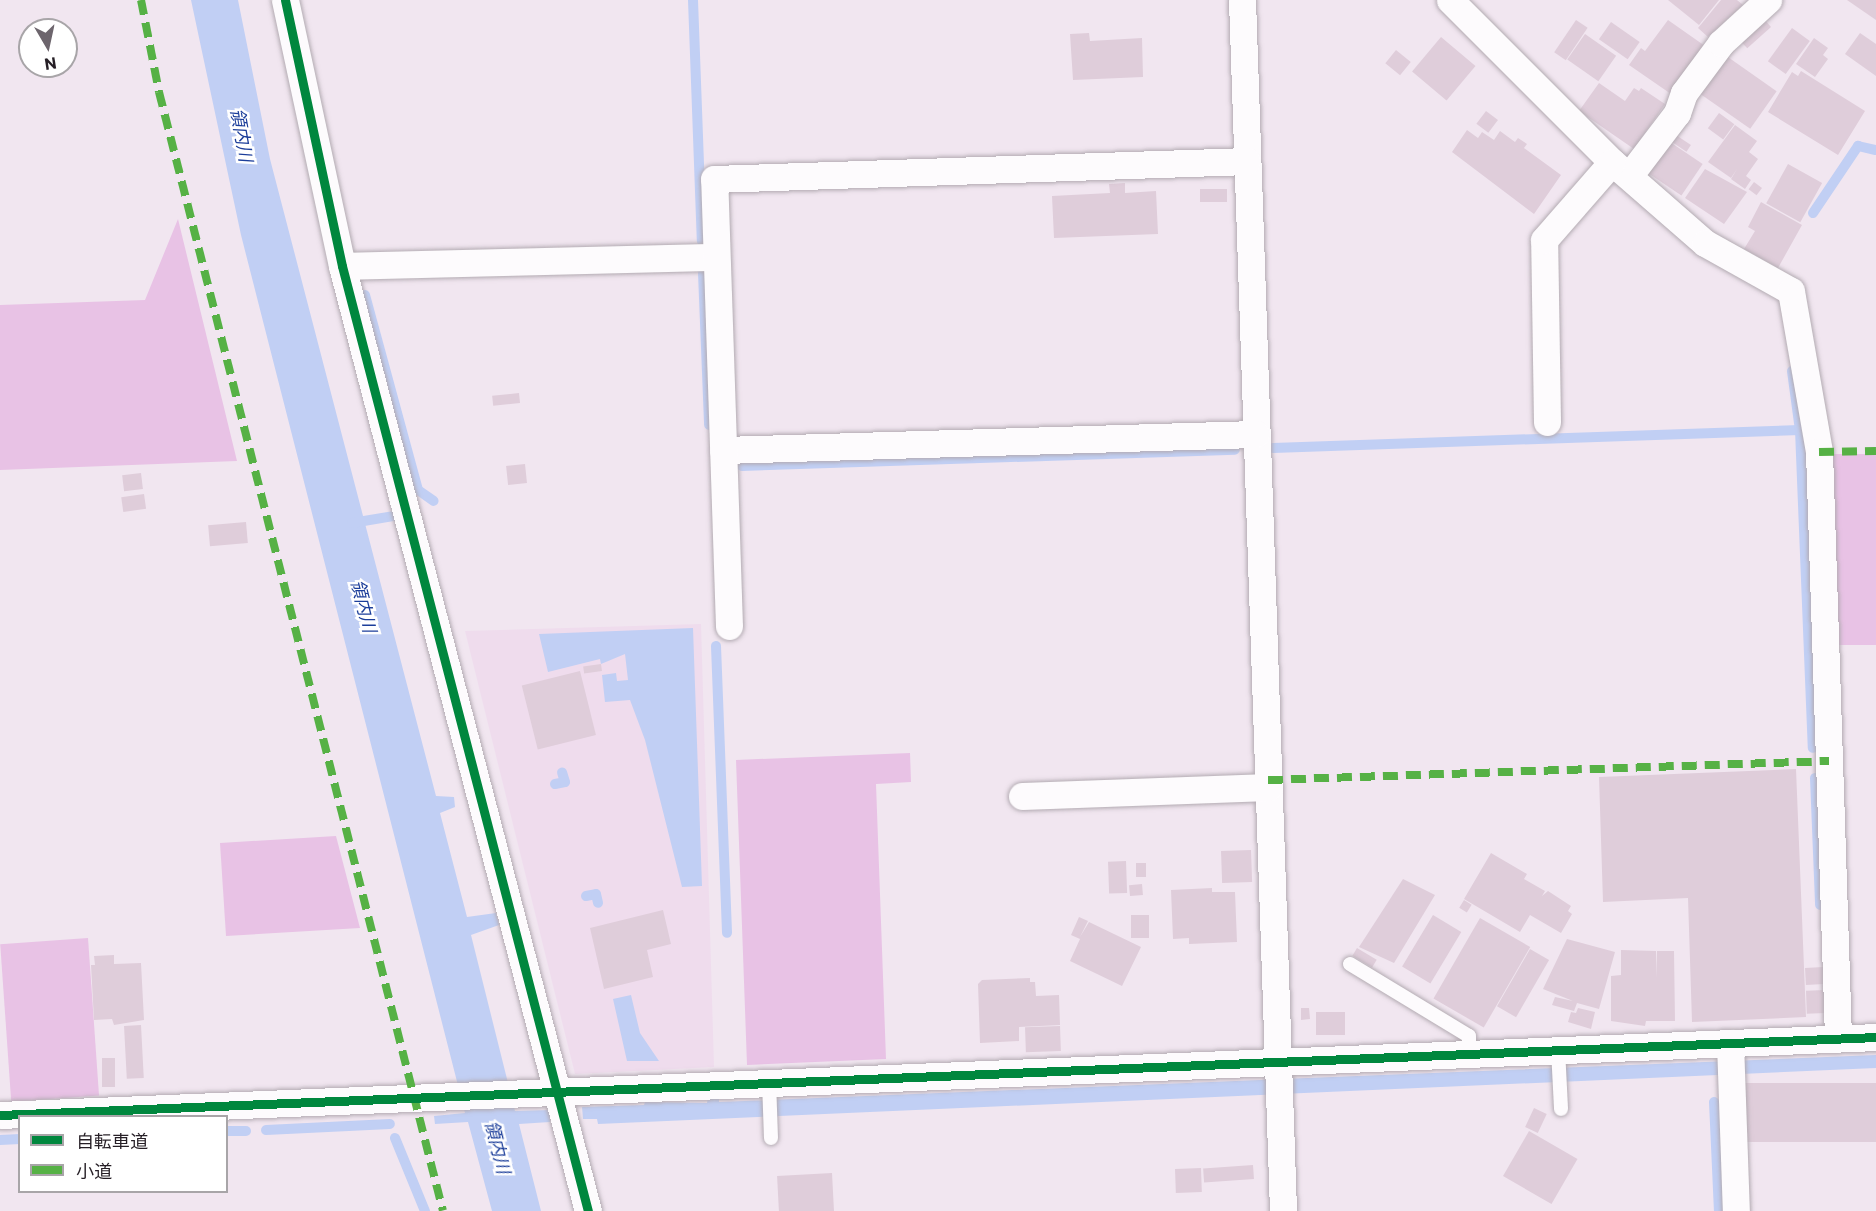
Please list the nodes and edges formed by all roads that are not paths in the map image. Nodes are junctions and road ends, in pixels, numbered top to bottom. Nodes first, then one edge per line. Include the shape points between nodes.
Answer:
1 (285, 0) edge
2 (1242, 0) edge
3 (1450, 0) edge
4 (1768, 0) edge
5 (1247, 161) junction
6 (1620, 169) junction
7 (716, 257) junction
8 (342, 266) junction
9 (1547, 422) dead end
10 (1256, 434) junction
11 (723, 450) junction
12 (729, 626) dead end
13 (1269, 787) junction
14 (1022, 796) dead end
15 (1350, 964) dead end
16 (1876, 1037) edge
17 (1838, 1038) junction
18 (1469, 1053) junction
19 (1558, 1056) junction
20 (1730, 1059) junction
21 (1277, 1065) junction
22 (769, 1088) junction
23 (555, 1090) junction
24 (1561, 1109) dead end
25 (0, 1115) edge
26 (771, 1138) dead end
27 (588, 1211) edge
28 (1283, 1211) edge
29 (1736, 1211) edge

1 - 8 street
2 - 5 street
3 - 6 street
4 - 6 street via 1721,43 1684,93 1677,113
5 - 7 street via 714,180
5 - 10 street
6 - 9 street via 1544,240
6 - 17 street via 1705,243 1791,291 1819,452
7 - 8 street
7 - 11 street
8 - 23 street
10 - 11 street
10 - 13 street
11 - 12 street
13 - 14 street
13 - 21 street
15 - 18 lane via 1469,1036
16 - 17 street
17 - 20 street
18 - 19 street
18 - 21 street
19 - 20 street
19 - 24 lane
20 - 29 street
21 - 22 street
21 - 28 street
22 - 23 street
22 - 26 lane
23 - 25 street
23 - 27 street

